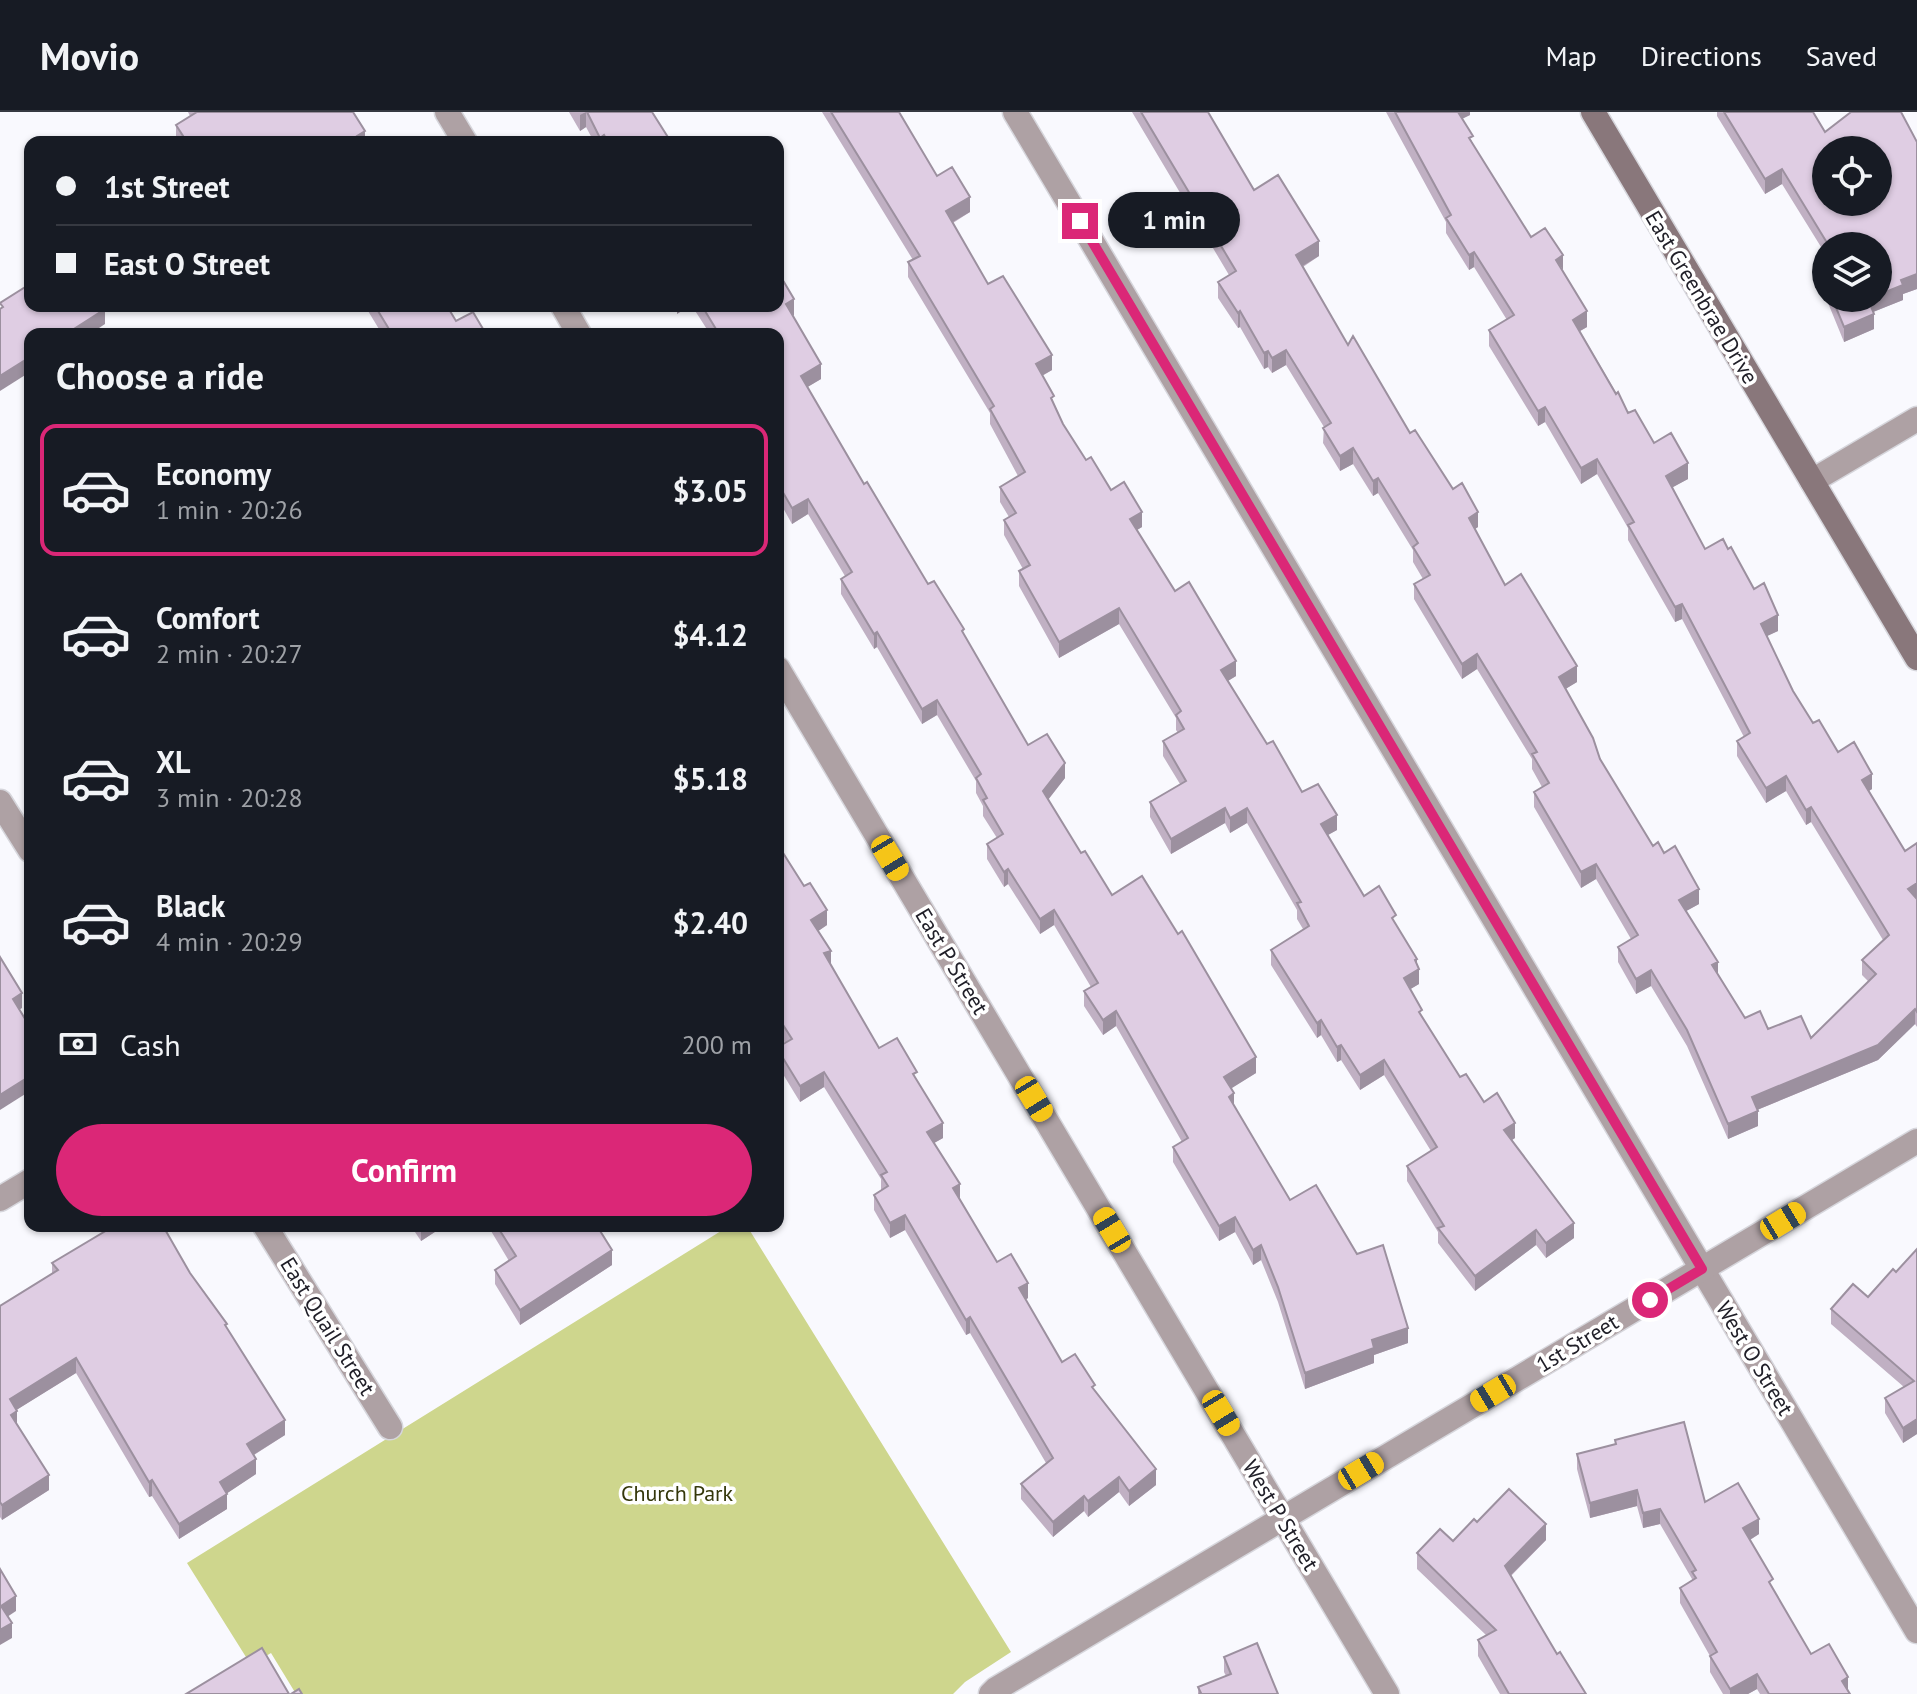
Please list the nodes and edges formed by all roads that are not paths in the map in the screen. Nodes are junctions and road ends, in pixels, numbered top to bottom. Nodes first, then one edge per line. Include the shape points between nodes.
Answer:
1 (447, 112) edge
2 (1015, 112) edge
3 (1593, 112) edge
4 (461, 136) edge
5 (1917, 419) edge
6 (1812, 481) junction
7 (1917, 658) edge
8 (784, 679) edge
9 (0, 802) edge
10 (24, 840) edge
11 (1003, 1047) joint
12 (1917, 1141) edge
13 (24, 1185) edge
14 (0, 1199) edge
15 (269, 1232) edge
16 (1702, 1269) junction
17 (390, 1427) dead end
18 (1283, 1518) junction
19 (1917, 1631) edge
20 (991, 1694) edge
21 (1387, 1694) edge

1 - 4 street
2 - 16 street, West O Street
3 - 6 street, East Greenbrae Drive
5 - 6 street
6 - 7 street, East Greenbrae Drive
8 - 11 street, East P Street
9 - 10 street
11 - 18 street, West P Street
12 - 16 street, 1st Street
13 - 14 street
15 - 17 street, East Quail Street
16 - 18 street, 1st Street
16 - 19 street, West O Street
18 - 20 street, 1st Street
18 - 21 street, West P Street

